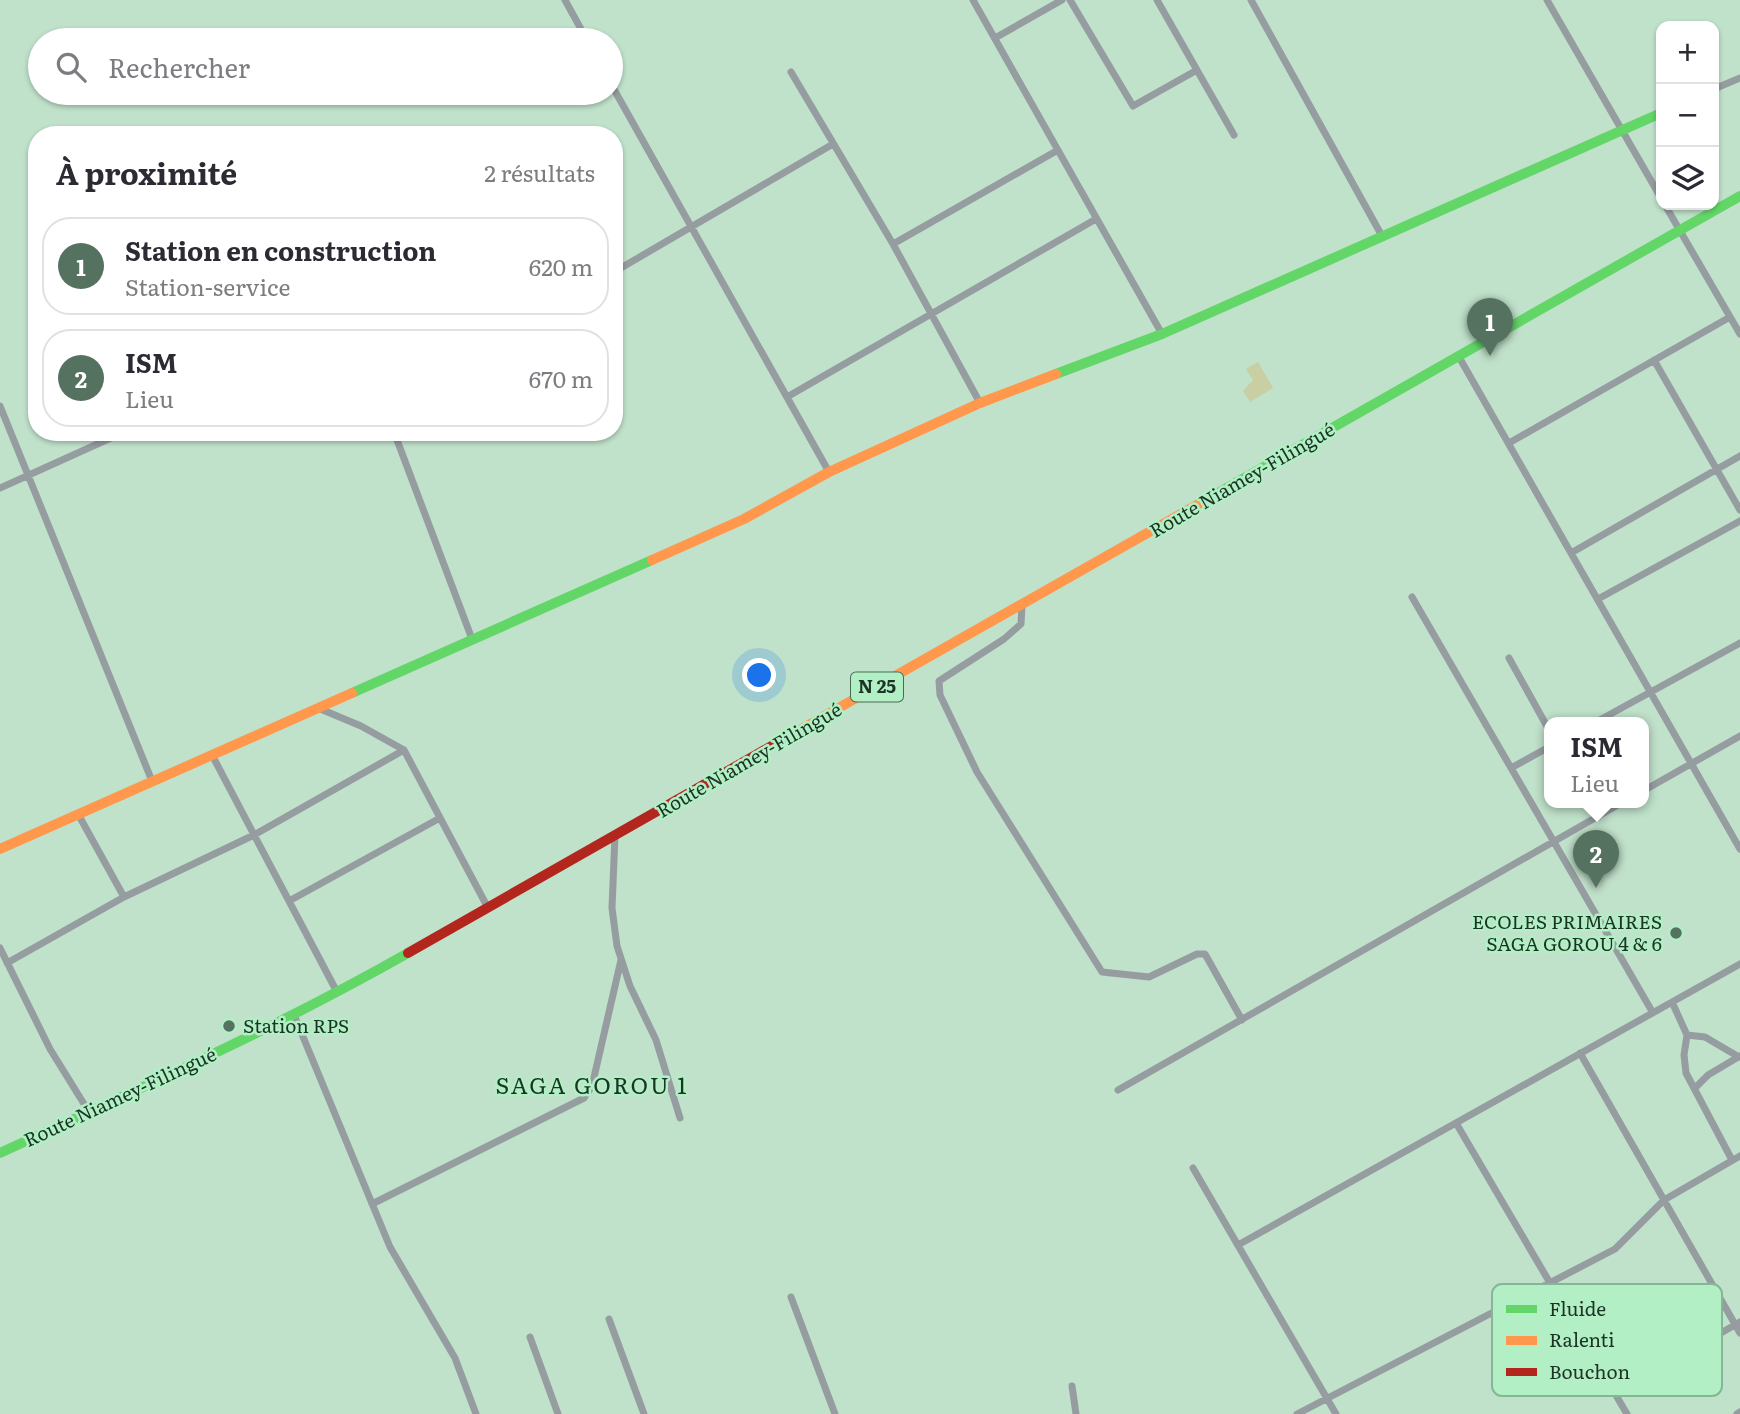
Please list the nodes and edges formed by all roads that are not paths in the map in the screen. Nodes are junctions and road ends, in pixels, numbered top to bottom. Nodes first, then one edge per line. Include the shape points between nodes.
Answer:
1 (565, 0) edge
2 (973, 0) edge
3 (1062, 0) edge
4 (1070, 0) edge
5 (1157, 0) edge
6 (1251, 0) edge
7 (1547, 0) edge
8 (580, 28) edge
9 (995, 38) junction
10 (1197, 70) junction
11 (791, 72) dead end
12 (1740, 78) edge
13 (1719, 87) edge
14 (623, 105) edge
15 (1656, 115) edge
16 (1621, 131) junction
17 (1234, 135) dead end
18 (833, 144) junction
19 (1058, 150) junction
20 (1656, 190) edge
21 (1740, 196) edge
22 (1668, 210) edge
23 (1096, 219) junction
24 (691, 227) junction
25 (1680, 230) junction
26 (1382, 236) junction
27 (893, 244) junction
28 (623, 267) edge
29 (930, 312) junction
30 (1730, 317) junction
31 (1162, 334) junction
32 (1740, 334) edge
33 (1460, 356) junction
34 (1654, 360) junction
35 (787, 397) junction
36 (980, 403) junction
37 (0, 406) edge
38 (105, 441) edge
39 (397, 441) edge
40 (1509, 443) junction
41 (1740, 456) edge
42 (1717, 469) junction
43 (829, 472) junction
44 (28, 478) junction
45 (0, 488) edge
46 (1740, 510) edge
47 (1740, 521) edge
48 (1571, 553) junction
49 (1412, 597) dead end
50 (1598, 600) junction
51 (1022, 605) junction
52 (472, 639) junction
53 (1740, 643) edge
54 (1509, 658) dead end
55 (1651, 692) junction
56 (318, 708) junction
57 (1605, 717) edge
58 (1544, 721) edge
59 (1740, 736) edge
60 (404, 750) junction
61 (1544, 750) edge
62 (212, 755) junction
63 (1691, 764) junction
64 (1511, 768) junction
65 (152, 781) junction
66 (1649, 788) edge
67 (1593, 808) edge
68 (1613, 808) edge
69 (78, 814) junction
70 (1598, 817) junction
71 (440, 818) junction
72 (254, 835) junction
73 (615, 835) junction
74 (1554, 842) junction
75 (0, 849) edge
76 (1740, 849) edge
77 (124, 897) junction
78 (289, 901) junction
79 (488, 908) junction
80 (0, 948) edge
81 (621, 960) junction
82 (7, 963) junction
83 (1740, 964) edge
84 (337, 992) junction
85 (1672, 1002) junction
86 (1653, 1013) junction
87 (294, 1016) junction
88 (1242, 1020) junction
89 (1687, 1035) junction
90 (1580, 1053) junction
91 (1739, 1056) edge
92 (1695, 1088) junction
93 (1118, 1090) dead end
94 (89, 1112) junction
95 (680, 1118) dead end
96 (1456, 1123) junction
97 (0, 1153) edge
98 (1740, 1156) edge
99 (1732, 1160) junction
100 (1193, 1168) dead end
101 (1664, 1200) junction
102 (372, 1204) junction
103 (1238, 1245) junction
104 (1549, 1283) joint
105 (1715, 1284) edge
106 (1722, 1296) edge
107 (791, 1297) dead end
108 (1492, 1313) edge
109 (609, 1319) dead end
110 (1738, 1323) edge
111 (1722, 1332) edge
112 (1740, 1333) edge
113 (530, 1337) dead end
114 (1072, 1386) dead end
115 (1616, 1396) edge
116 (1327, 1398) junction
117 (476, 1414) edge
118 (558, 1414) edge
119 (644, 1414) edge
120 (835, 1414) edge
121 (1076, 1414) edge
122 (1297, 1414) edge
123 (1336, 1414) edge
124 (1627, 1414) edge

1 - 8 street
2 - 9 street
3 - 9 street
4 - 10 street via 1133,106
5 - 10 street
6 - 26 street
7 - 16 street
9 - 19 street
10 - 17 street
11 - 18 street
12 - 13 street
14 - 24 street
15 - 16 main road
16 - 20 street
16 - 26 main road
18 - 24 street
18 - 27 street
19 - 23 street
19 - 27 street
21 - 25 main road, Route Niamey-Filingué / N 25
22 - 25 street
23 - 29 street
23 - 31 street
24 - 28 street
24 - 35 street
25 - 30 street
25 - 33 main road, Route Niamey-Filingué / N 25
26 - 31 main road
27 - 29 street
29 - 35 street
29 - 36 street
30 - 32 street
30 - 34 street
31 - 36 main road
33 - 40 street
33 - 51 main road, Route Niamey-Filingué / N 25
34 - 40 street
34 - 42 street
35 - 43 street
36 - 43 main road
37 - 44 street
38 - 44 street
39 - 52 street
40 - 48 street
41 - 42 street
42 - 46 street
42 - 48 street
43 - 52 main road via 744,519
44 - 45 street
44 - 65 street
47 - 50 street
48 - 50 street
49 - 64 street
50 - 55 street
51 - 73 main road, Route Niamey-Filingué / N 25
51 - 88 street via 1021,624 939,681 940,695 977,772 1102,972 1149,977 1205,954
52 - 56 main road
53 - 55 street
54 - 58 street
55 - 57 street
55 - 63 street
56 - 60 street
56 - 62 main road
59 - 63 street
60 - 71 street
60 - 72 street
61 - 64 street
62 - 65 main road
62 - 72 street
63 - 66 street
63 - 76 street
64 - 74 street
65 - 69 main road
67 - 70 street
68 - 70 street
69 - 75 main road
69 - 77 street
70 - 74 street
71 - 78 street
71 - 79 street
72 - 77 street
72 - 78 street
73 - 79 main road, Route Niamey-Filingué / N 25
73 - 81 street via 612,908
74 - 86 street
74 - 88 street
77 - 82 street
78 - 84 street
79 - 84 main road, Route Niamey-Filingué / N 25
80 - 82 street
81 - 95 street via 656,1040
81 - 102 street via 592,1086 584,1098
82 - 94 street via 50,1049
83 - 85 street
84 - 87 main road, Route Niamey-Filingué / N 25
85 - 86 street
85 - 89 street
86 - 90 street
87 - 94 main road, Route Niamey-Filingué / N 25
87 - 102 street
88 - 93 street
89 - 91 street via 1705,1037
89 - 92 street via 1686,1073
90 - 96 street
90 - 101 street
91 - 92 street
92 - 99 street
94 - 97 main road, Route Niamey-Filingué / N 25
96 - 103 street
96 - 104 street
98 - 99 street
99 - 101 street
100 - 103 street
101 - 104 street via 1615,1249
101 - 105 street
102 - 117 street via 390,1247 455,1358
103 - 116 street
106 - 110 street
107 - 120 street
108 - 116 street
109 - 119 street
110 - 111 street
110 - 112 street
113 - 118 street
114 - 121 street
115 - 124 street
116 - 122 street
116 - 123 street

